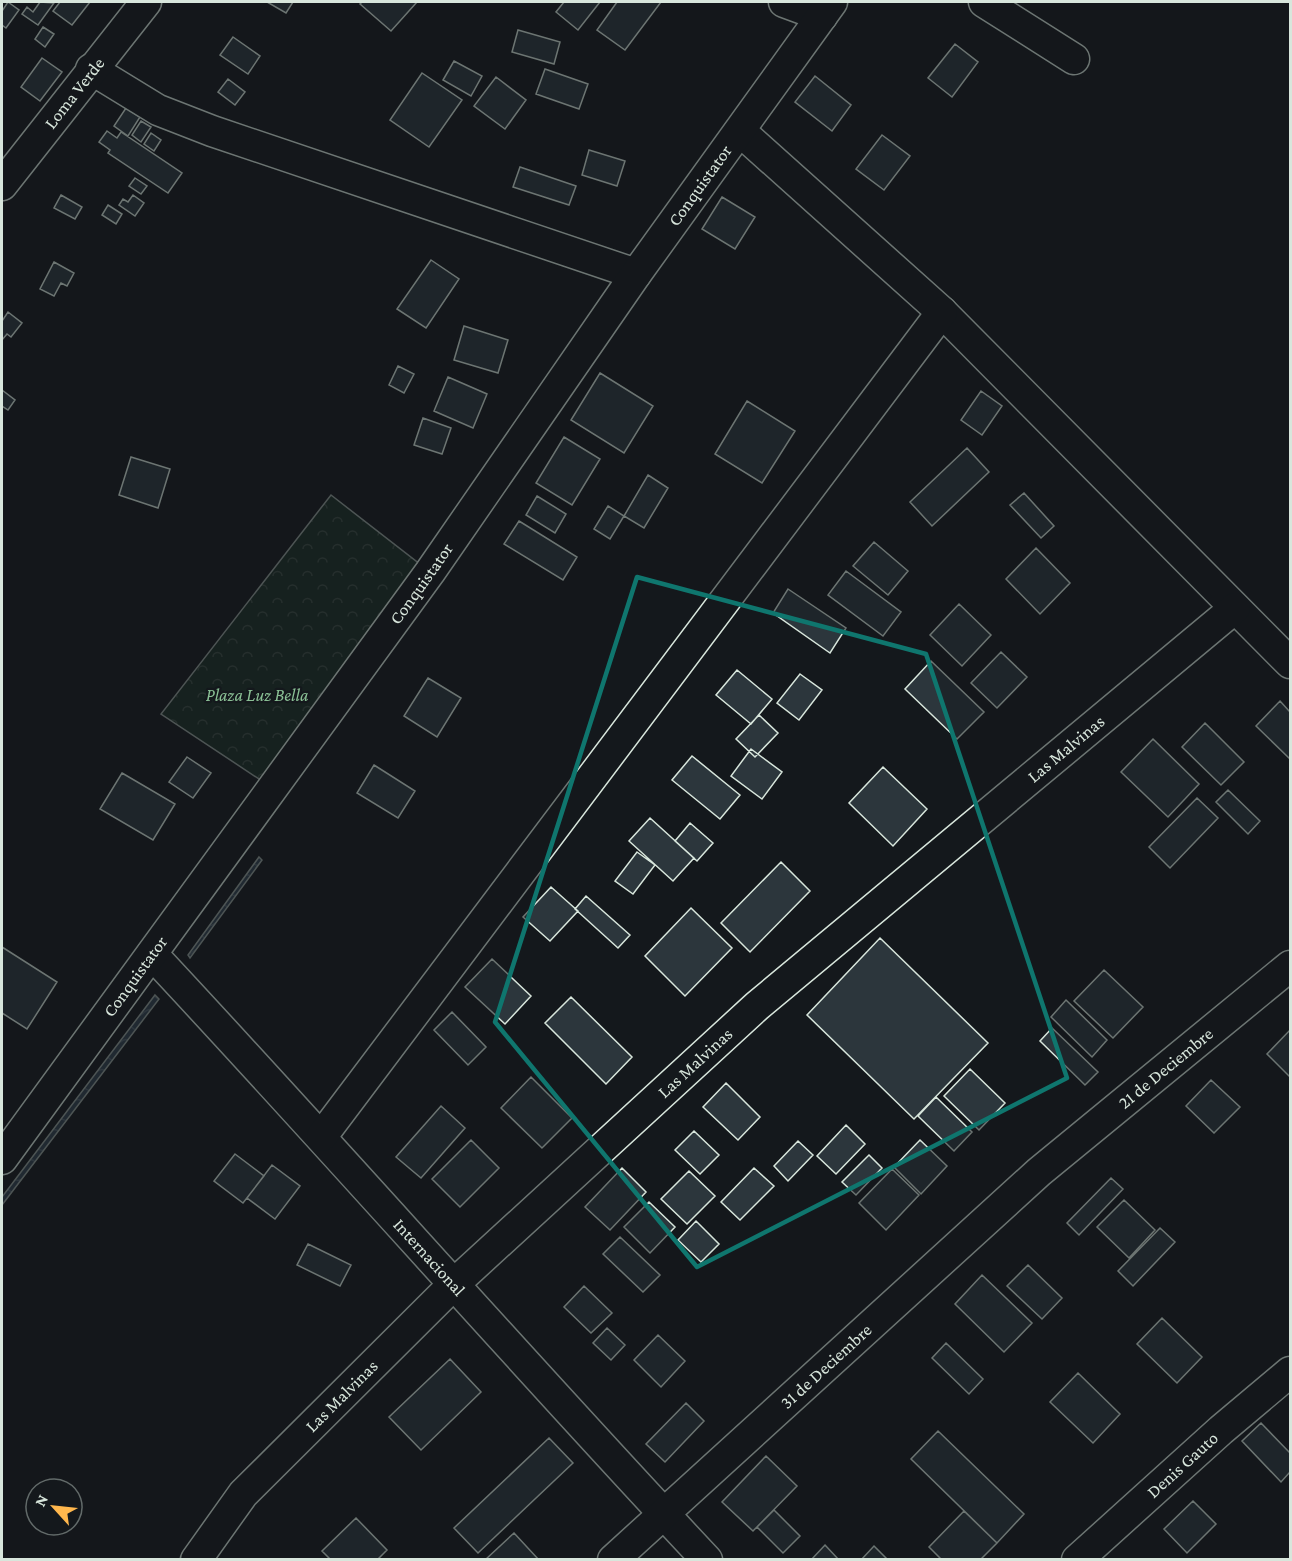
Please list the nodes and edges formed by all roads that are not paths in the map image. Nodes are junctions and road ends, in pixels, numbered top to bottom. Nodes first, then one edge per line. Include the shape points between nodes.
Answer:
1 (146, 2) edge
2 (784, 2) edge
3 (984, 2) edge
4 (827, 9) edge
5 (1074, 59) dead end
6 (91, 69) junction
7 (740, 131) junction
8 (2, 185) edge
9 (636, 274) junction
10 (942, 312) junction
11 (1235, 608) junction
12 (1290, 663) edge
13 (152, 954) junction
14 (1290, 966) edge
15 (322, 1136) junction
16 (2, 1159) edge
17 (1040, 1172) joint
18 (453, 1285) junction
19 (1290, 1372) edge
20 (663, 1513) junction
21 (196, 1560) edge
22 (613, 1560) edge
23 (707, 1560) edge
24 (1077, 1560) edge

1 - 6 street, Loma Verde
2 - 4 street
3 - 5 street
4 - 7 street, Conquistator
6 - 8 street, Loma Verde
6 - 9 street via 158,110 212,131
7 - 9 street, Conquistator
7 - 10 street
9 - 13 street, Conquistator via 430,572
10 - 11 street
10 - 15 street
11 - 12 street
11 - 18 street, Las Malvinas via 757,1006
13 - 15 street, Internacional
13 - 16 street, Conquistator
14 - 17 street, 21 de Deciembre
15 - 18 street, Internacional
17 - 20 street, 31 de Deciembre
18 - 20 street, Internacional
18 - 21 street, Las Malvinas via 243,1494
19 - 24 street, Denis Gauto
20 - 22 street, 31 de Deciembre
20 - 23 street, Internacional

